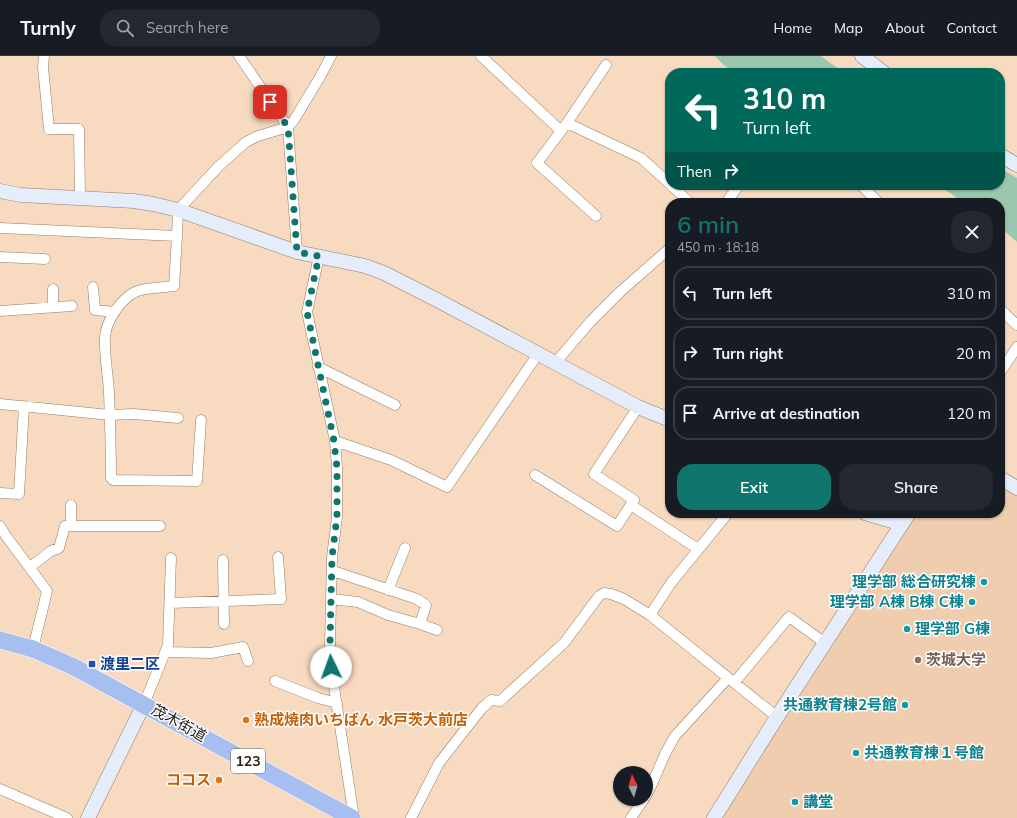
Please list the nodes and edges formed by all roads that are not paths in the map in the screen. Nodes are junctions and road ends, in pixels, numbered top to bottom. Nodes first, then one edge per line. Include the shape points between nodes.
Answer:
1 (44, 56) edge
2 (239, 56) edge
3 (330, 56) edge
4 (481, 56) edge
5 (862, 56) edge
6 (606, 65) dead end
7 (878, 68) edge
8 (288, 127) junction
9 (564, 127) junction
10 (1005, 158) edge
11 (1017, 166) edge
12 (665, 180) edge
13 (676, 190) edge
14 (866, 190) edge
15 (0, 191) edge
16 (684, 198) edge
17 (874, 198) edge
18 (80, 199) junction
19 (178, 210) junction
20 (596, 216) dead end
21 (0, 228) edge
22 (177, 236) junction
23 (297, 252) junction
24 (665, 252) edge
25 (319, 256) junction
26 (0, 257) edge
27 (45, 259) dead end
28 (93, 288) dead end
29 (53, 289) dead end
30 (72, 306) dead end
31 (53, 307) junction
32 (0, 311) edge
33 (115, 312) junction
34 (1005, 314) edge
35 (1017, 325) edge
36 (1017, 347) edge
37 (538, 354) junction
38 (556, 362) junction
39 (1005, 365) edge
40 (318, 367) junction
41 (0, 404) edge
42 (395, 404) dead end
43 (24, 406) junction
44 (638, 407) junction
45 (110, 415) junction
46 (178, 418) dead end
47 (665, 418) edge
48 (201, 420) dead end
49 (334, 441) junction
50 (535, 475) dead end
51 (1005, 481) edge
52 (1017, 488) edge
53 (0, 493) edge
54 (71, 505) dead end
55 (631, 505) junction
56 (724, 518) edge
57 (906, 519) edge
58 (71, 525) junction
59 (0, 526) edge
60 (160, 526) dead end
61 (4, 538) edge
62 (405, 548) dead end
63 (698, 549) junction
64 (278, 557) dead end
65 (171, 558) dead end
66 (223, 560) dead end
67 (30, 567) junction
68 (332, 571) junction
69 (388, 590) junction
70 (331, 599) junction
71 (224, 601) junction
72 (170, 603) junction
73 (650, 615) junction
74 (224, 624) dead end
75 (420, 624) junction
76 (437, 630) dead end
77 (0, 640) edge
78 (826, 643) junction
79 (33, 649) junction
80 (166, 652) junction
81 (248, 661) dead end
82 (731, 680) junction
83 (275, 681) dead end
84 (337, 703) junction
85 (144, 704) junction
86 (777, 717) junction
87 (653, 782) edge
88 (0, 789) edge
89 (639, 806) edge
90 (67, 818) edge
91 (88, 818) edge
92 (353, 818) edge
93 (411, 818) edge
94 (631, 818) edge
95 (714, 818) edge

1 - 18 street via 49,129 79,128
2 - 8 street
3 - 8 street via 320,77
4 - 9 street
5 - 7 street
6 - 9 street
8 - 19 street via 246,142 219,166
8 - 23 street
9 - 12 street via 641,158
9 - 20 street via 537,163
10 - 11 street
13 - 16 street
14 - 17 street
15 - 18 street
18 - 19 street via 134,201
19 - 22 street
19 - 23 street
21 - 22 street
22 - 33 street via 174,286 141,290 130,295
23 - 25 street
24 - 38 street via 590,322
25 - 37 street via 358,264 384,273
25 - 40 street via 307,312
26 - 27 street
28 - 33 street via 95,310
29 - 31 street
30 - 31 street
31 - 32 street
33 - 45 street via 105,336
34 - 35 street
36 - 39 street
37 - 38 street
37 - 49 street via 447,487 391,460
38 - 44 street
40 - 42 street
40 - 49 street
41 - 43 street
43 - 45 street
43 - 53 street via 19,494
44 - 47 street
44 - 55 street via 594,474 634,500
45 - 46 street via 134,414
45 - 48 street via 113,480 197,482
49 - 68 street via 337,517
50 - 55 street via 617,526
51 - 52 street
54 - 58 street
55 - 63 street
56 - 63 street
57 - 78 street
58 - 60 street
58 - 67 street via 65,526 59,548
59 - 61 street
61 - 67 street
62 - 69 street
63 - 73 street
64 - 71 street via 281,599
65 - 72 street
66 - 71 street
67 - 79 street via 47,591
68 - 69 street
68 - 70 street
69 - 75 street via 417,599 426,605
70 - 75 street via 358,602 388,615
70 - 84 street via 331,667
71 - 72 street
71 - 74 street
72 - 80 street
73 - 82 street
73 - 93 street via 611,594 604,593 598,596 564,643 500,701 491,700 482,708 440,763
75 - 76 street
77 - 79 highway, 茂木街道 / 123
78 - 82 street via 790,618
78 - 86 street
79 - 85 highway, 茂木街道 / 123 via 74,667
80 - 81 street via 211,653 242,647
80 - 85 street
82 - 86 street
82 - 87 street via 675,736
83 - 84 street
84 - 92 street
85 - 91 street
85 - 92 highway, 茂木街道 / 123
86 - 95 street
88 - 90 street
89 - 94 street

